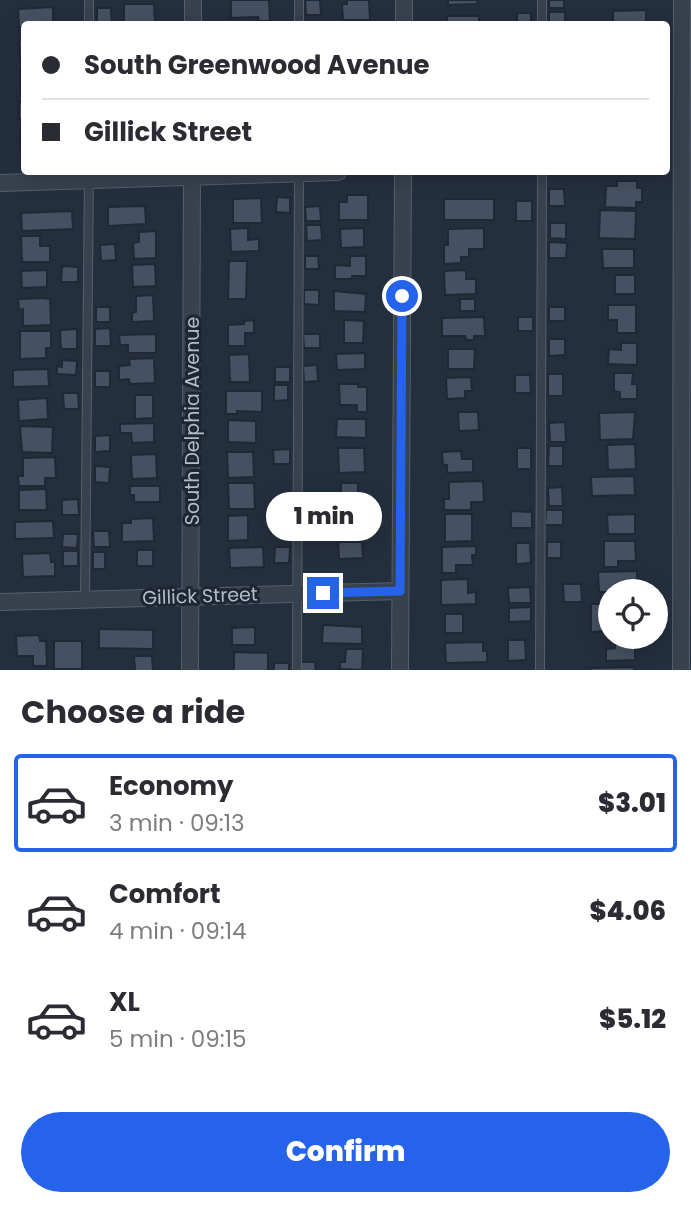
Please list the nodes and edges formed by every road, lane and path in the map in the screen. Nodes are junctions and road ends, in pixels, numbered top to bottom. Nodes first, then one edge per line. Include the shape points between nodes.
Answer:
1 (89, 0) edge
2 (193, 0) edge
3 (299, 0) edge
4 (404, 0) edge
5 (542, 0) edge
6 (682, 0) edge
7 (89, 21) edge
8 (193, 21) edge
9 (299, 21) edge
10 (404, 21) edge
11 (542, 21) edge
12 (680, 160) edge
13 (140, 175) edge
14 (192, 175) edge
15 (299, 175) edge
16 (403, 175) edge
17 (542, 175) edge
18 (89, 176) edge
19 (0, 183) edge
20 (400, 591) junction
21 (297, 594) junction
22 (191, 597) junction
23 (85, 599) junction
24 (0, 602) edge
25 (190, 670) edge
26 (297, 670) edge
27 (400, 670) edge
28 (540, 670) edge
29 (681, 670) edge

1 - 7 lane
2 - 8 street
3 - 9 lane
4 - 10 street
5 - 11 lane
6 - 12 street
12 - 29 street
13 - 18 street
14 - 22 street, South Delphia Avenue
15 - 21 lane
16 - 20 street
17 - 28 lane
18 - 19 street
18 - 23 lane
20 - 21 street, Gillick Street
20 - 27 street
21 - 22 street, Gillick Street
21 - 26 lane
22 - 23 street, Gillick Street
22 - 25 street, South Delphia Avenue
23 - 24 street, Gillick Street

